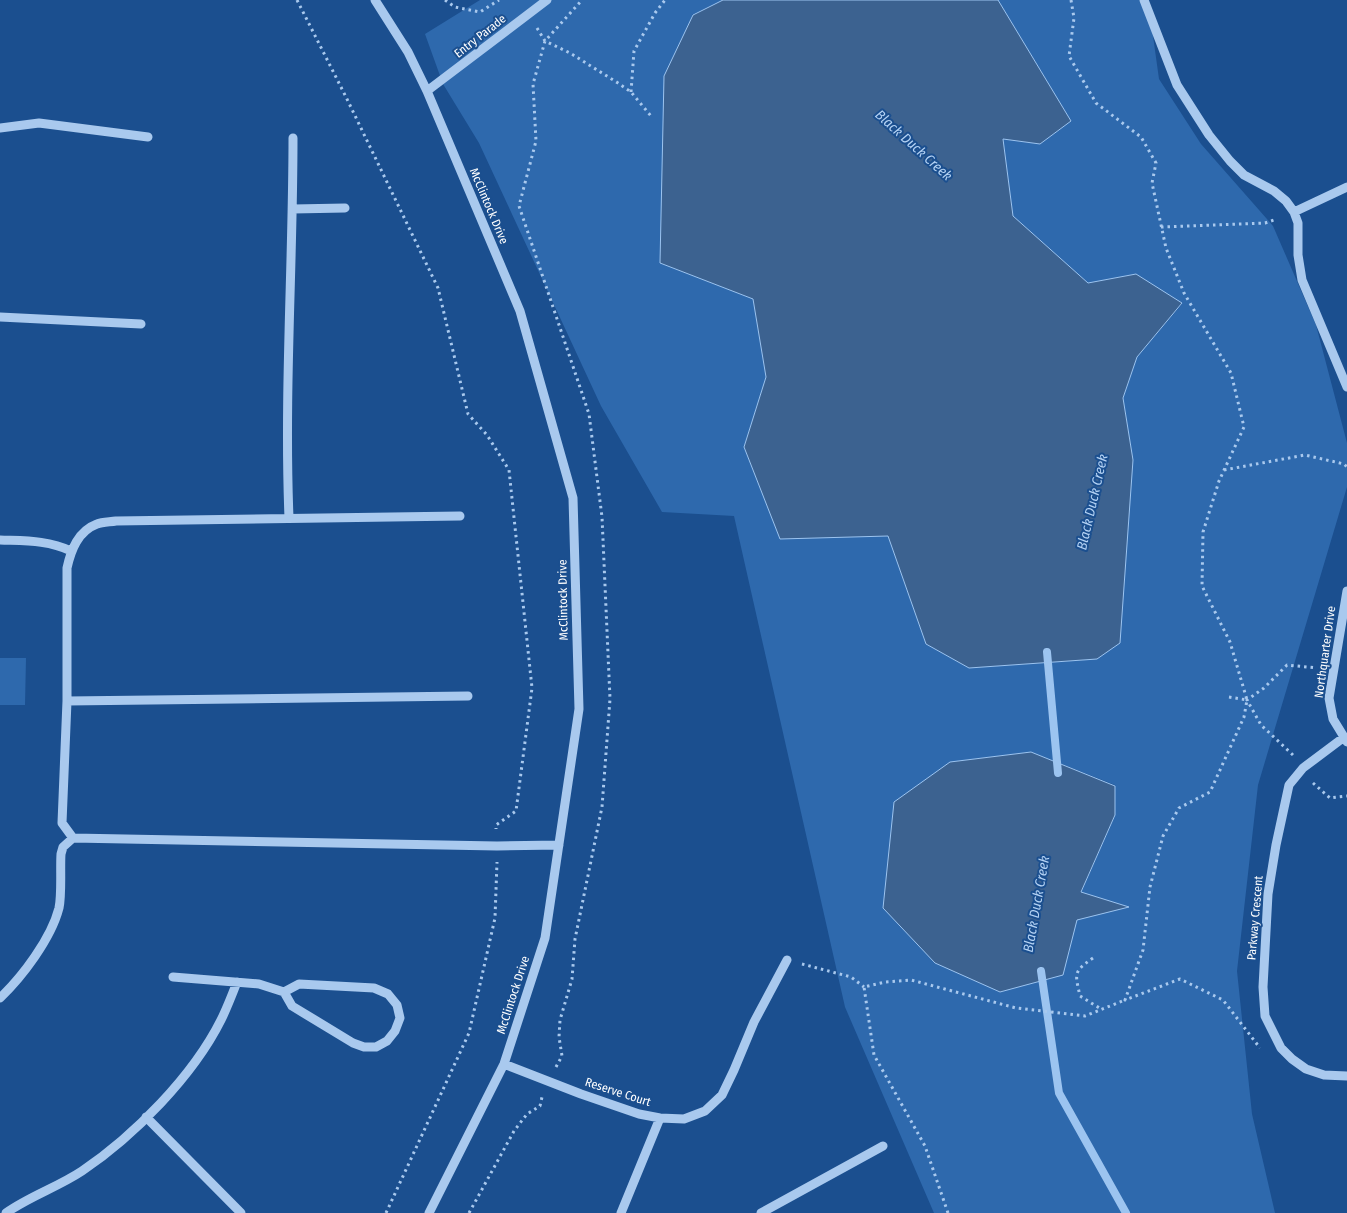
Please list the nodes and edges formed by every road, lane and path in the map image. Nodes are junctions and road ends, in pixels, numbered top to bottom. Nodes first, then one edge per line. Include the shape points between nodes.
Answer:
1 (297, 0) edge
2 (375, 0) edge
3 (444, 0) edge
4 (499, 0) edge
5 (547, 0) edge
6 (665, 0) edge
7 (1071, 0) edge
8 (1144, 0) edge
9 (528, 15) junction
10 (427, 92) junction
11 (631, 92) junction
12 (651, 116) dead end
13 (0, 128) edge
14 (148, 137) dead end
15 (293, 138) dead end
16 (1347, 187) edge
17 (345, 208) dead end
18 (293, 209) junction
19 (1294, 212) junction
20 (1265, 223) dead end
21 (1161, 227) junction
22 (0, 317) edge
23 (141, 324) dead end
24 (1347, 387) edge
25 (1347, 467) edge
26 (1224, 470) junction
27 (460, 516) dead end
28 (289, 518) junction
29 (0, 540) edge
30 (71, 551) junction
31 (1347, 591) edge
32 (1333, 670) junction
33 (468, 696) dead end
34 (1229, 698) dead end
35 (1247, 700) junction
36 (67, 701) junction
37 (1345, 740) edge
38 (1290, 751) dead end
39 (74, 838) junction
40 (559, 845) junction
41 (497, 846) junction
42 (1093, 958) dead end
43 (787, 960) joint
44 (173, 977) dead end
45 (237, 982) junction
46 (864, 987) junction
47 (284, 992) junction
48 (0, 998) edge
49 (1125, 1000) junction
50 (1102, 1009) junction
51 (1265, 1055) dead end
52 (504, 1064) junction
53 (1347, 1076) edge
54 (146, 1117) junction
55 (660, 1118) junction
56 (883, 1146) dead end
57 (6, 1213) edge
58 (241, 1213) edge
59 (386, 1213) edge
60 (429, 1213) edge
61 (621, 1213) edge
62 (761, 1213) edge
63 (948, 1213) edge

1 - 41 path via 438,288 468,414 487,435 509,470 532,688 516,811 496,825
2 - 10 street, McClintock Drive via 408,52
3 - 4 path via 455,7 480,12
5 - 9 street, Entry Parade
6 - 11 path via 634,52
7 - 21 path via 1074,18 1069,56 1096,103 1141,137 1156,163 1152,183
8 - 19 street via 1176,85 1209,135 1244,175 1274,192
9 - 10 street, Entry Parade
9 - 11 path via 544,41 570,53
10 - 40 street, McClintock Drive via 520,311 573,498 579,709
11 - 12 path
13 - 14 street via 39,123
15 - 18 street
16 - 19 street
17 - 18 street
18 - 28 street via 287,453
19 - 24 street via 1298,223 1302,280
20 - 21 path
21 - 26 path via 1184,294 1231,373 1244,427
22 - 23 street
25 - 26 path via 1305,455
26 - 35 path via 1203,532 1202,586 1230,642
27 - 28 street
28 - 30 street via 116,521 97,524 82,533
29 - 30 street via 42,541
30 - 36 street via 67,568
31 - 32 street, Northquarter Drive
32 - 35 path via 1287,665
32 - 37 street, Northquarter Drive via 1329,698 1333,719
33 - 36 street
34 - 35 path
35 - 38 path via 1261,725
35 - 49 path via 1244,717 1210,792 1179,808 1163,836 1150,887 1143,950
36 - 39 street via 62,823
37 - 53 street, Parkway Crescent via 1303,768 1289,785 1268,894 1263,987 1265,1016 1281,1048 1306,1069 1324,1075
39 - 41 street
39 - 48 street via 63,847 61,854 59,908 50,929 32,961
40 - 41 street
40 - 52 street, McClintock Drive via 545,938
41 - 59 path via 495,918 469,1033
42 - 50 path via 1079,968 1076,976 1080,996
43 - 46 path via 851,978
43 - 55 street, Reserve Court via 754,1022 722,1095 705,1111 684,1119
44 - 45 street
45 - 47 street via 259,984
45 - 54 street via 220,1021 200,1054 176,1087
46 - 50 path via 911,980 1016,1008 1085,1016
46 - 63 path via 874,1055 925,1146
47 - 47 street via 299,984 374,988 388,994 397,1005 400,1018 387,1041 376,1047 364,1047 292,1006
49 - 50 path
49 - 51 path via 1180,979 1223,1000
52 - 55 street, Reserve Court via 581,1094
52 - 60 street, McClintock Drive
54 - 57 street via 114,1148 81,1171
54 - 58 street
55 - 61 street
56 - 62 street

